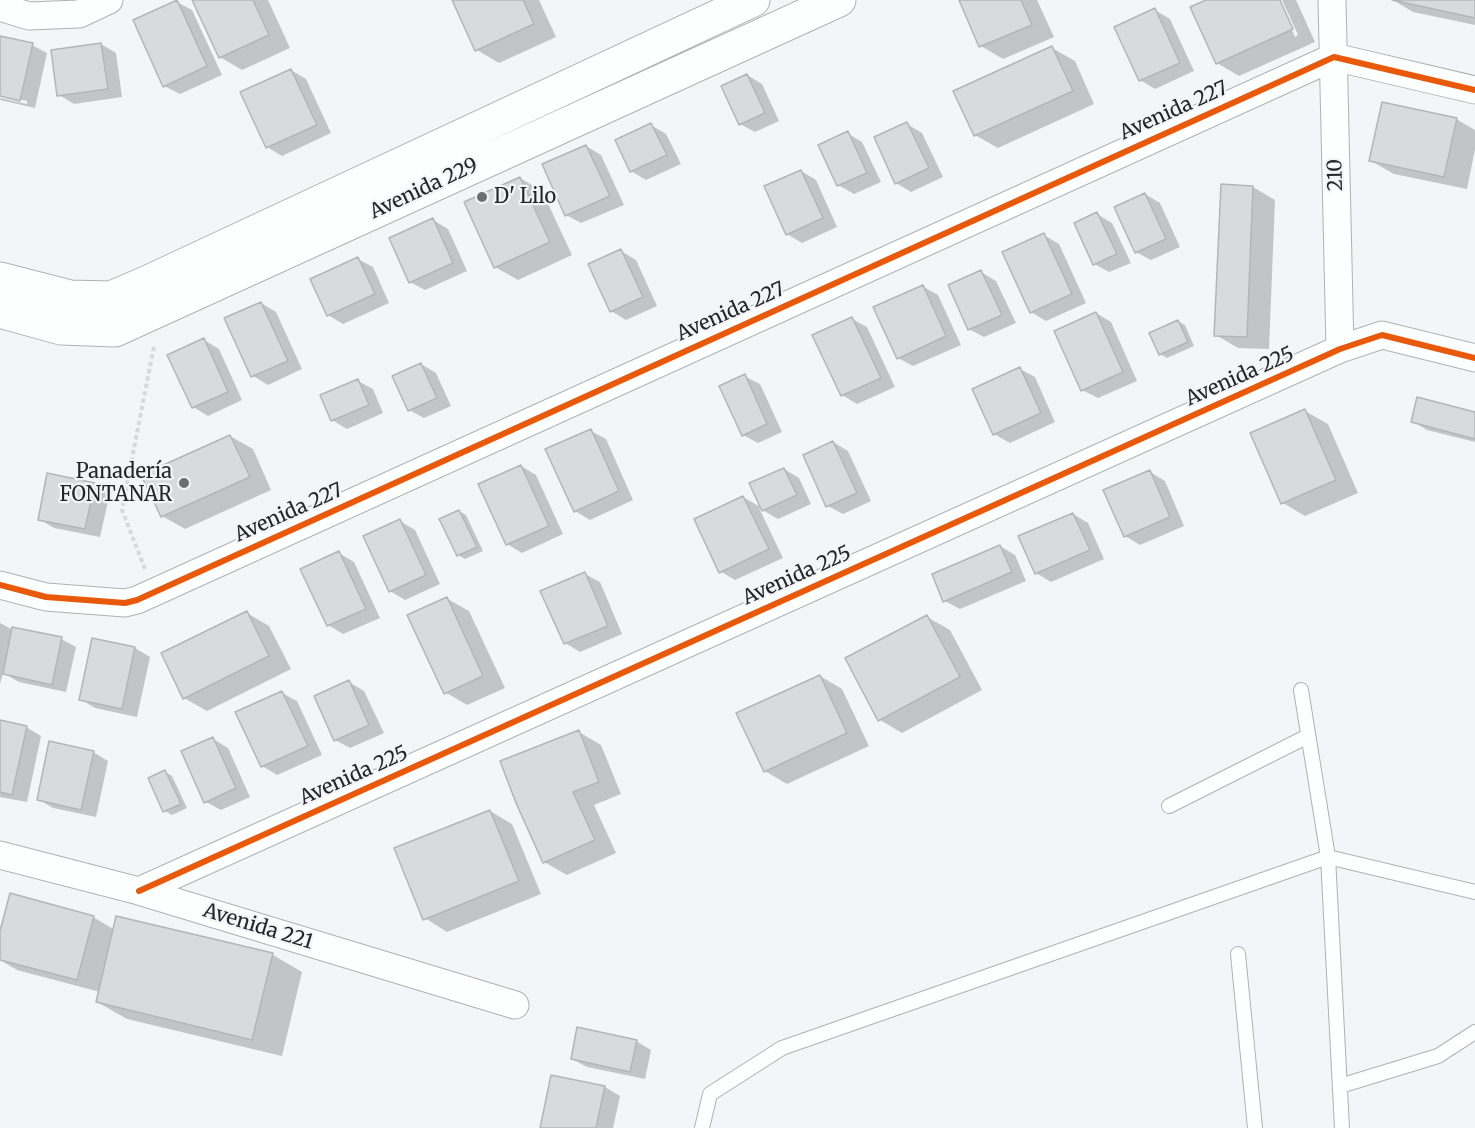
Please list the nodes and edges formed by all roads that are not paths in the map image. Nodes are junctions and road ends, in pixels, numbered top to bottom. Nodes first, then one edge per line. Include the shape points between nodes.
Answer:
1 (110, 0) edge
2 (753, 0) edge
3 (840, 0) edge
4 (1332, 0) edge
5 (0, 7) edge
6 (1334, 57) junction
7 (1475, 90) edge
8 (473, 130) junction
9 (487, 160) junction
10 (0, 279) edge
11 (0, 312) edge
12 (1340, 349) junction
13 (1475, 358) edge
14 (0, 585) edge
15 (1301, 690) dead end
16 (1308, 736) junction
17 (1169, 806) dead end
18 (0, 855) edge
19 (1328, 857) junction
20 (139, 891) junction
21 (1475, 892) edge
22 (1238, 954) dead end
23 (515, 1005) dead end
24 (1475, 1032) edge
25 (1340, 1086) junction
26 (702, 1128) edge
27 (1255, 1128) edge
28 (1342, 1128) edge

1 - 5 street via 79,14 28,16
2 - 8 street, Avenida 229
3 - 9 street, Avenida 229
4 - 6 street, 210
6 - 7 street
6 - 12 street, 210
6 - 14 street, Avenida 227 via 137,600 125,603 46,597
8 - 9 street
8 - 10 street, Avenida 229 via 111,298 70,297
9 - 11 street, Avenida 229 via 116,330 61,327
12 - 13 street, Avenida 225 via 1382,335
12 - 20 street, Avenida 225
15 - 16 lane
16 - 17 lane
16 - 19 lane
18 - 20 street, Avenida 221
19 - 21 lane
19 - 25 lane
19 - 26 lane via 782,1048 710,1094
20 - 23 street, Avenida 221
22 - 27 lane
24 - 25 lane via 1438,1056
25 - 28 lane

